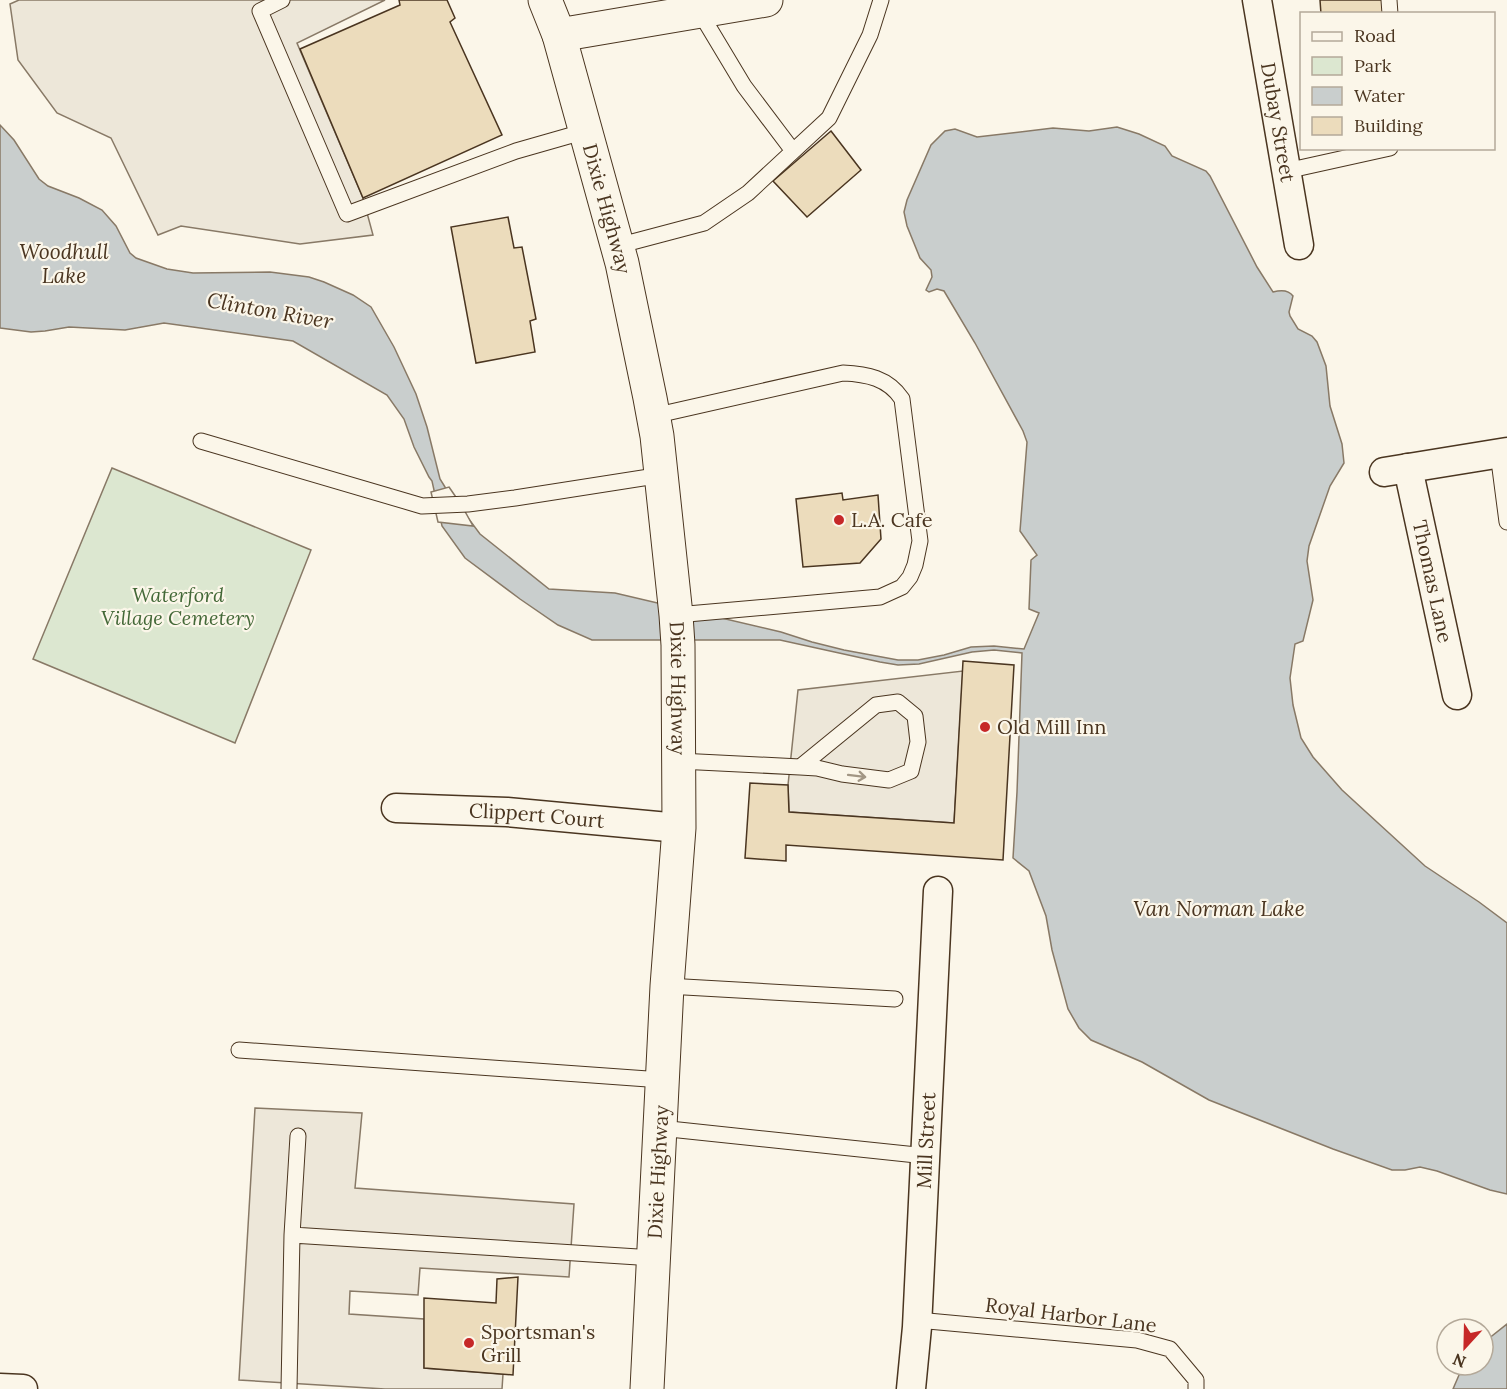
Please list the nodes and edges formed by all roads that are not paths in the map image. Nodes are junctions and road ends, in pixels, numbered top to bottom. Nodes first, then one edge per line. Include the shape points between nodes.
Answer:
1 (282, 0) edge
2 (545, 0) edge
3 (766, 0) edge
4 (881, 0) edge
5 (1257, 0) edge
6 (699, 11) junction
7 (559, 35) junction
8 (586, 132) junction
9 (1381, 150) edge
10 (793, 151) junction
11 (1286, 171) junction
12 (1299, 244) dead end
13 (617, 246) junction
14 (653, 416) junction
15 (201, 441) dead end
16 (1503, 452) edge
17 (662, 475) junction
18 (1507, 522) edge
19 (676, 616) junction
20 (1457, 695) dead end
21 (679, 760) junction
22 (800, 767) junction
23 (396, 808) dead end
24 (679, 828) junction
25 (939, 891) dead end
26 (667, 986) junction
27 (895, 999) dead end
28 (239, 1050) dead end
29 (662, 1080) junction
30 (660, 1128) junction
31 (298, 1136) dead end
32 (926, 1156) junction
33 (292, 1235) junction
34 (654, 1258) junction
35 (917, 1320) junction
36 (0, 1388) edge
37 (23, 1389) edge
38 (289, 1389) edge
39 (648, 1389) edge
40 (911, 1389) edge
41 (1196, 1389) edge

1 - 8 lane via 260,11 346,214 516,151
2 - 7 main road, Dixie Highway
3 - 6 main road
4 - 10 lane via 870,35 829,118
5 - 11 street, Dubay Street
6 - 7 main road
6 - 10 lane via 744,86
7 - 8 main road, Dixie Highway
8 - 13 main road, Dixie Highway
9 - 11 lane
10 - 13 lane via 748,193 704,223
11 - 12 street, Dubay Street
13 - 14 main road, Dixie Highway
14 - 17 main road, Dixie Highway
14 - 19 lane via 843,373 865,374 880,380 902,399 920,541 910,577 902,587 880,597
15 - 17 lane via 422,506 468,504
16 - 18 lane
16 - 20 street, Thomas Lane via 1396,470
17 - 19 main road, Dixie Highway
19 - 21 main road, Dixie Highway
21 - 22 lane
21 - 24 main road, Dixie Highway
22 -> 22 lane via 890,780 911,771 918,742 915,716 898,702 876,705
23 - 24 street, Clippert Court via 507,812
24 - 26 main road, Dixie Highway
25 - 32 street, Mill Street
26 - 27 lane
26 - 29 main road, Dixie Highway
28 - 29 lane
29 - 30 main road, Dixie Highway
30 - 32 lane
30 - 34 main road, Dixie Highway
31 - 33 lane
32 - 35 street, Mill Street
33 - 34 lane
33 - 38 lane
34 - 39 main road, Dixie Highway
35 - 40 street, Mill Street
35 - 41 lane, Royal Harbor Lane via 1137,1340 1170,1349 1196,1380
36 - 37 street

